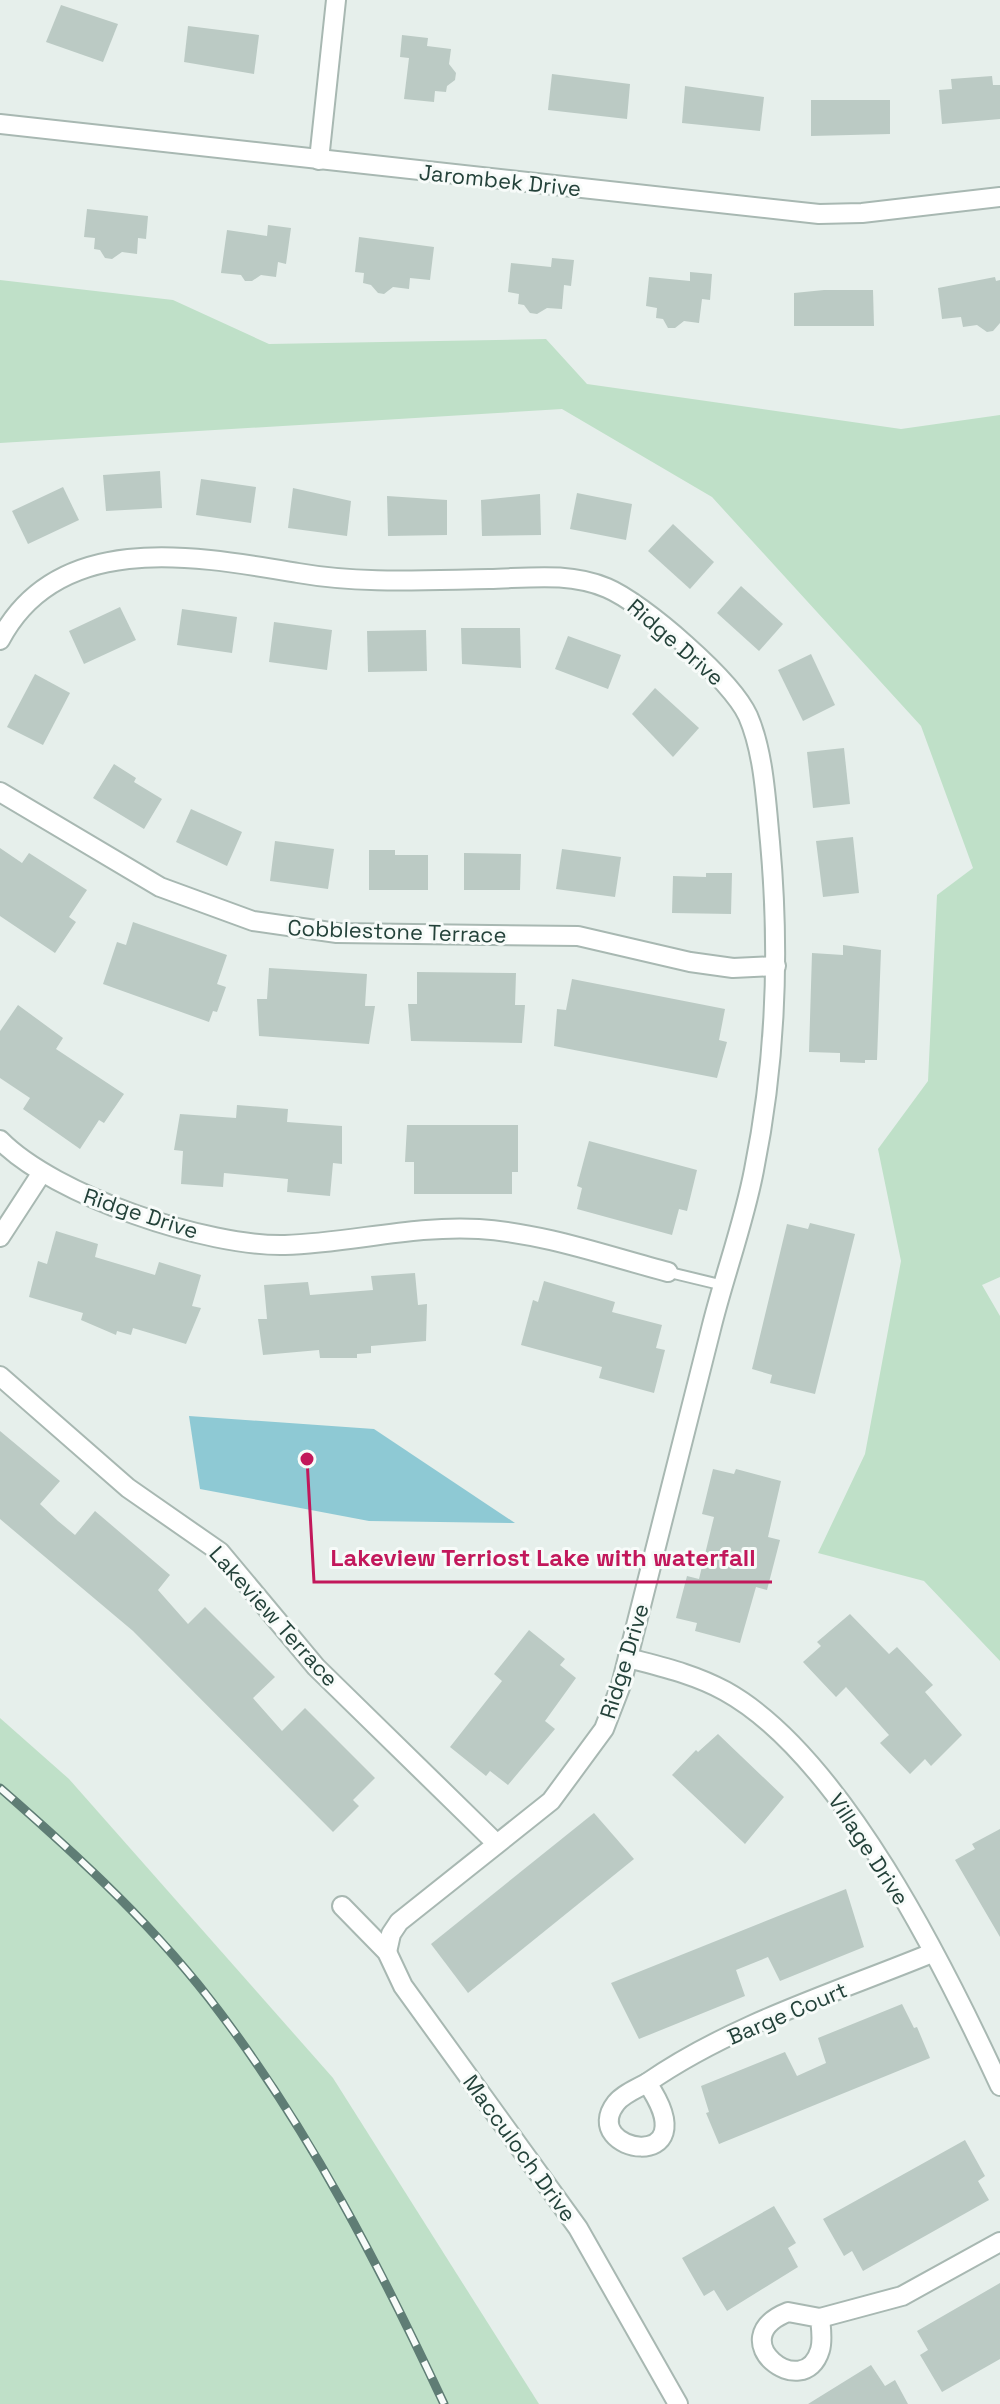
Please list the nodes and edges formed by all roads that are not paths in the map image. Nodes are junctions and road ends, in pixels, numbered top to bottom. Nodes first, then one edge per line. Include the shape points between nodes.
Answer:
1 (336, 0) edge
2 (0, 124) edge
3 (319, 160) junction
4 (1000, 197) edge
5 (0, 640) edge
6 (0, 792) edge
7 (776, 966) junction
8 (0, 1140) edge
9 (41, 1174) junction
10 (0, 1237) edge
11 (668, 1272) joint
12 (722, 1285) junction
13 (0, 1376) edge
14 (628, 1658) junction
15 (496, 1843) junction
16 (342, 1906) dead end
17 (387, 1952) junction
18 (932, 1953) junction
19 (647, 2083) dead end
20 (1000, 2086) edge
21 (1000, 2242) edge
22 (820, 2318) dead end
23 (678, 2404) edge

1 - 3 street
2 - 3 street, Jarombek Drive
3 - 4 street, Jarombek Drive via 819,214
5 - 7 street, Ridge Drive via 24,606 57,580 138,556 233,562 366,582 569,577 611,589 636,603 719,678 749,718 769,830
6 - 7 street, Cobblestone Terrace via 160,887 253,921 337,933 578,936 690,962
7 - 12 street, Ridge Drive via 773,1049 754,1174
8 - 9 street, Ridge Drive
9 - 10 street
9 - 11 street, Ridge Drive via 95,1200 243,1243 285,1245 479,1229
11 - 12 lane, Ridge Drive
12 - 14 street, Ridge Drive
13 - 15 street, Lakeview Terrace via 128,1488 220,1552 316,1667
14 - 15 street, Ridge Drive via 604,1729 576,1771 551,1801
14 - 18 street, Village Drive via 690,1673 728,1693 793,1747 856,1823
15 - 17 street, Ridge Drive via 399,1922
16 - 17 street, Macculoch Drive
17 - 23 street, Macculoch Drive via 403,1986 578,2228
18 - 19 street, Barge Court via 750,2028
18 - 20 street, Village Drive
21 - 22 street via 902,2296

